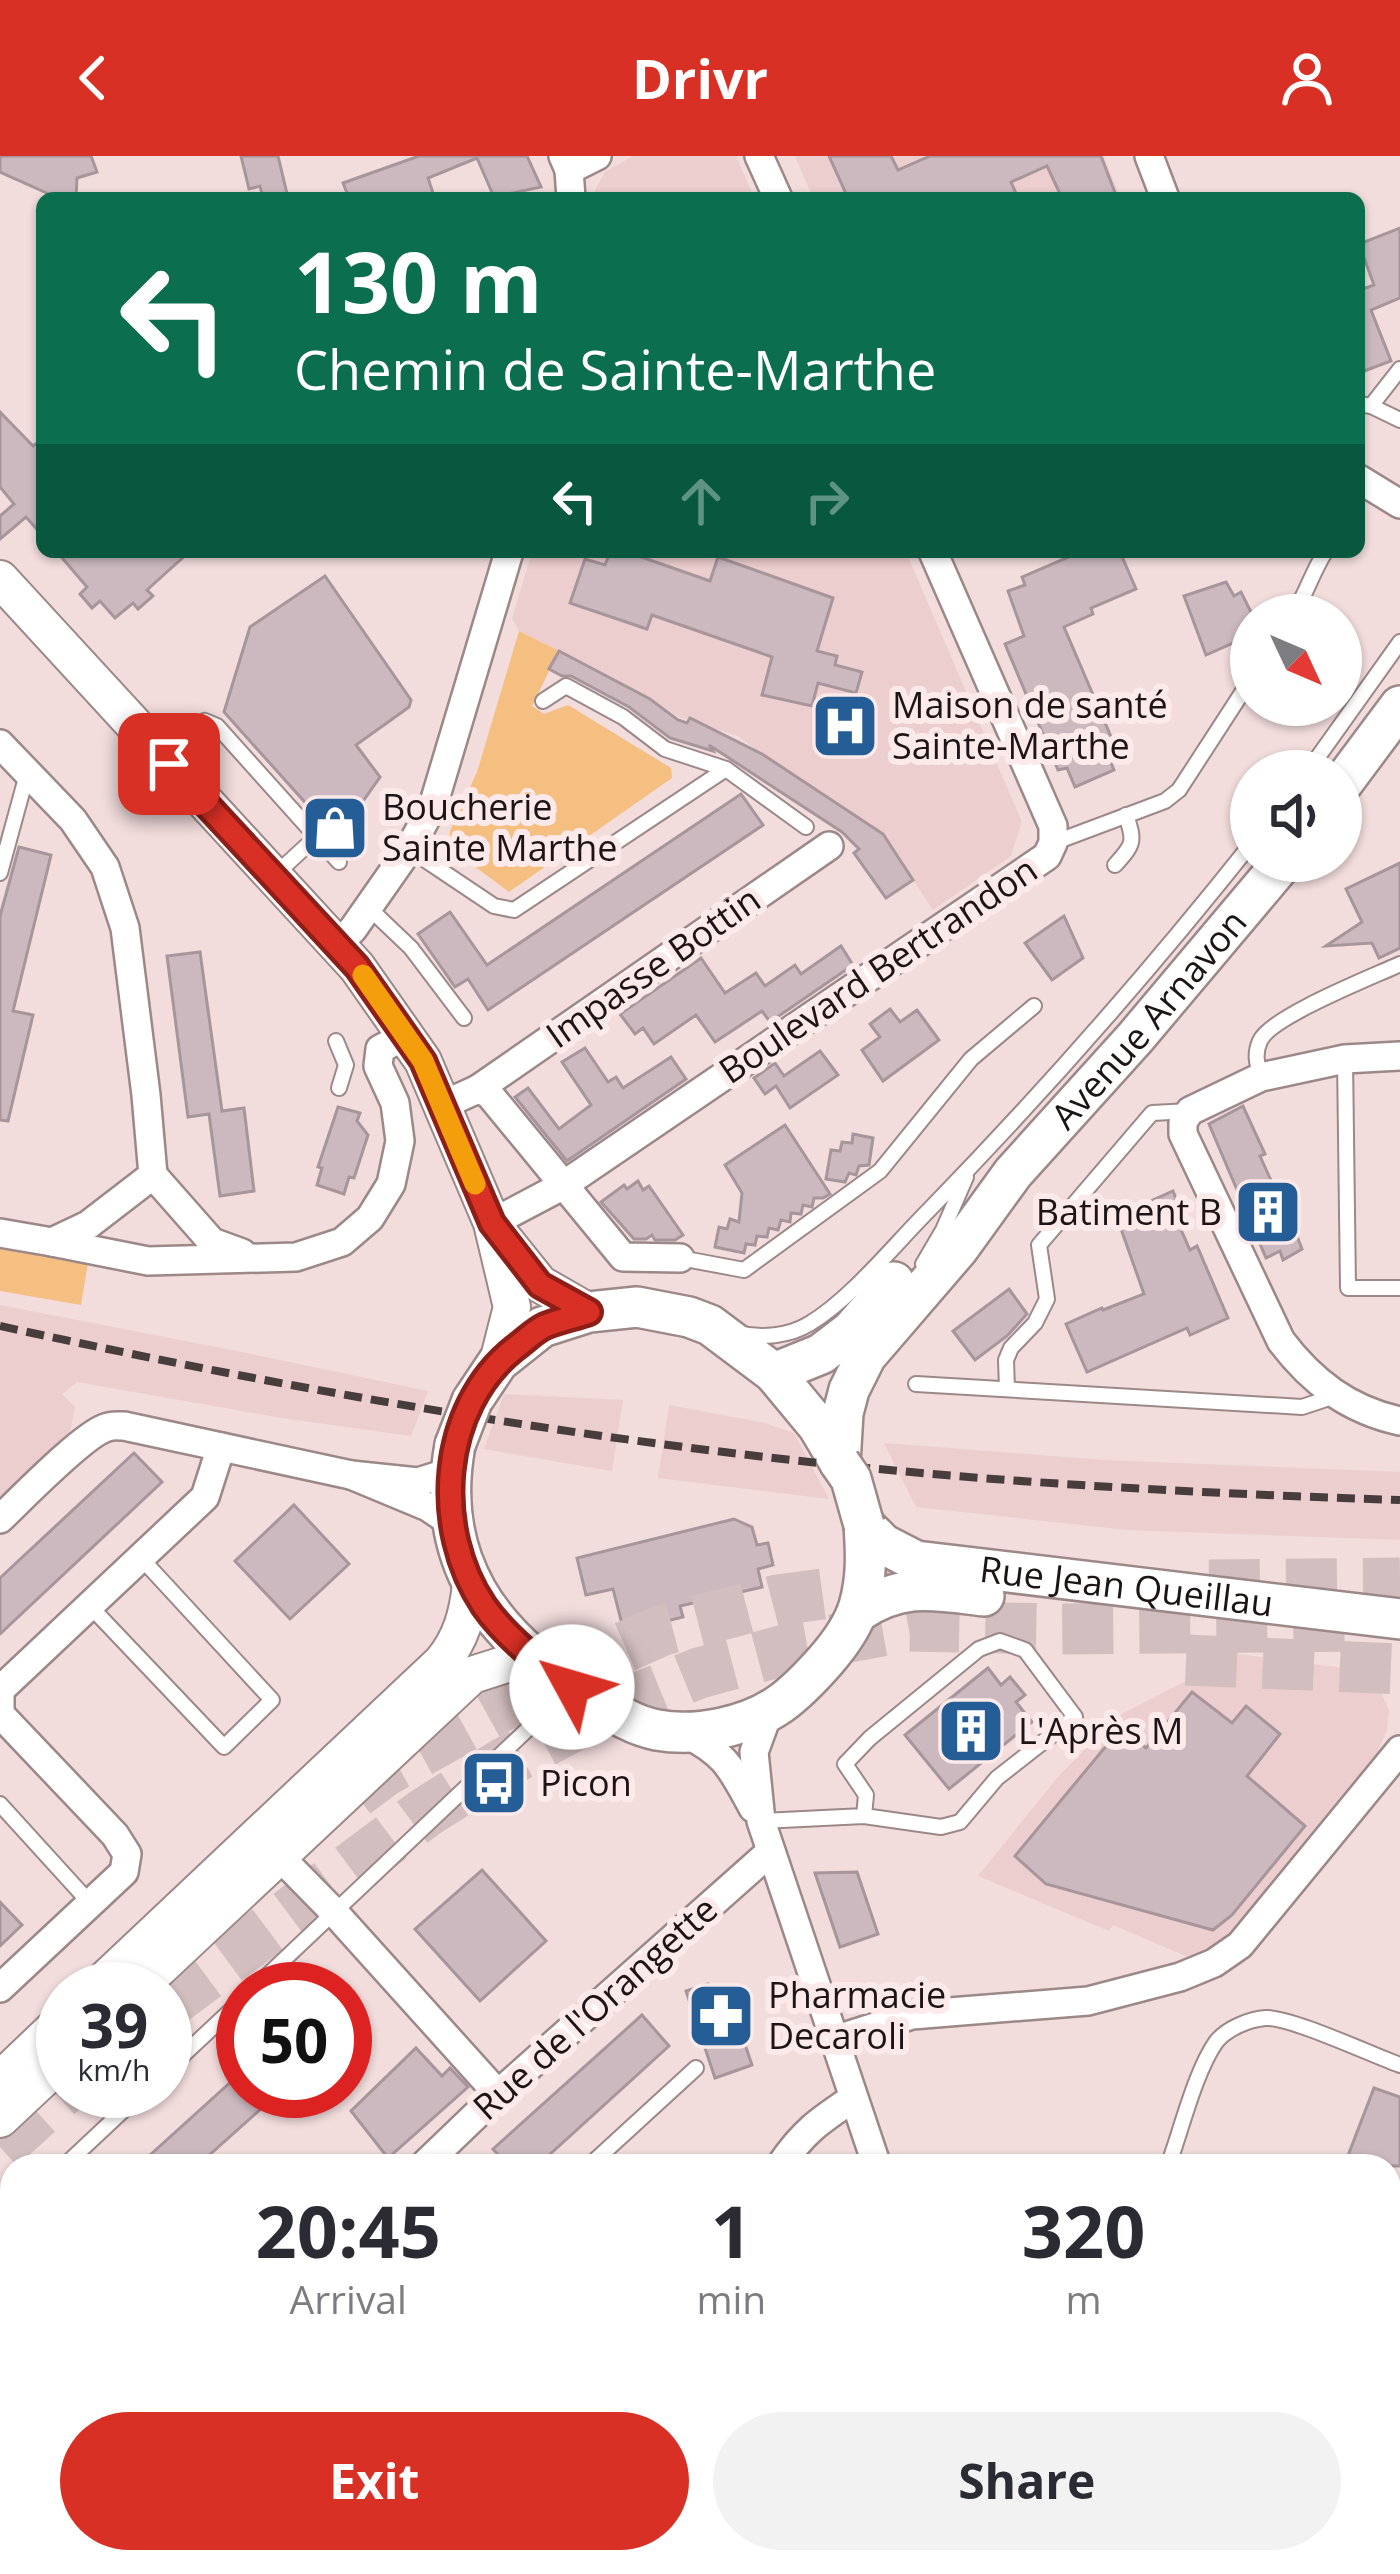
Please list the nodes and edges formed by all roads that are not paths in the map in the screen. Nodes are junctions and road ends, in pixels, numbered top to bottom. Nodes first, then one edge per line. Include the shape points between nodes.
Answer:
1 (597, 156) edge
2 (759, 156) edge
3 (1149, 156) edge
4 (568, 174) edge
5 (775, 192) edge
6 (1163, 192) edge
7 (1400, 369) edge
8 (1365, 405) edge
9 (1400, 420) edge
10 (1365, 483) edge
11 (1399, 503) edge
12 (507, 558) edge
13 (936, 558) edge
14 (1321, 558) edge
15 (0, 579) edge
16 (1306, 594) edge
17 (1400, 642) edge
18 (543, 701) dead end
19 (1400, 706) edge
20 (1230, 712) edge
21 (0, 744) edge
22 (1323, 750) edge
23 (1362, 757) edge
24 (169, 764) junction
25 (726, 770) junction
26 (28, 773) junction
27 (1126, 815) junction
28 (806, 827) dead end
29 (316, 838) junction
30 (1053, 843) junction
31 (829, 846) dead end
32 (410, 849) junction
33 (339, 862) dead end
34 (1115, 865) dead end
35 (1230, 870) edge
36 (0, 873) edge
37 (274, 877) junction
38 (1267, 882) edge
39 (368, 907) junction
40 (337, 946) junction
41 (1400, 964) edge
42 (1034, 1006) dead end
43 (464, 1018) dead end
44 (336, 1041) dead end
45 (394, 1042) junction
46 (1400, 1056) edge
47 (1346, 1059) junction
48 (346, 1065) junction
49 (1261, 1077) junction
50 (339, 1088) dead end
51 (478, 1089) junction
52 (443, 1105) junction
53 (1190, 1111) junction
54 (971, 1167) junction
55 (1012, 1173) junction
56 (153, 1174) junction
57 (562, 1186) junction
58 (492, 1223) junction
59 (943, 1230) junction
60 (0, 1233) edge
61 (52, 1242) junction
62 (680, 1258) joint
63 (256, 1259) junction
64 (1400, 1288) edge
65 (589, 1312) junction
66 (710, 1325) junction
67 (866, 1356) junction
68 (498, 1361) junction
69 (774, 1373) junction
70 (916, 1384) dead end
71 (1007, 1389) junction
72 (1335, 1396) junction
73 (831, 1420) junction
74 (1400, 1421) edge
75 (221, 1447) junction
76 (453, 1459) junction
77 (351, 1475) junction
78 (0, 1519) edge
79 (453, 1524) junction
80 (864, 1525) junction
81 (140, 1557) junction
82 (471, 1584) junction
83 (89, 1605) junction
84 (858, 1612) junction
85 (1400, 1619) edge
86 (1400, 1644) edge
87 (558, 1677) junction
88 (0, 1691) edge
89 (778, 1706) junction
90 (685, 1733) junction
91 (1400, 1750) edge
92 (0, 1804) edge
93 (864, 1816) junction
94 (761, 1821) junction
95 (770, 1852) junction
96 (279, 1856) junction
97 (91, 1903) junction
98 (334, 1912) junction
99 (124, 1962) edge
100 (166, 1962) edge
101 (282, 1962) edge
102 (0, 1988) edge
103 (216, 2024) edge
104 (833, 2040) junction
105 (36, 2046) edge
106 (192, 2047) edge
107 (1400, 2066) edge
108 (696, 2068) dead end
109 (0, 2080) edge
110 (36, 2086) edge
111 (498, 2094) junction
112 (852, 2098) junction
113 (115, 2118) edge
114 (0, 2120) edge
115 (77, 2154) edge
116 (444, 2154) edge
117 (602, 2154) edge
118 (788, 2154) edge
119 (873, 2154) edge
120 (1172, 2154) edge

1 - 4 street
2 - 5 street
3 - 6 street
7 - 8 lane
8 - 9 lane
10 - 11 street
12 - 32 street via 433,806
13 - 30 street, Boulevard Bertrandon via 1053,826
14 - 16 lane
15 - 24 street
17 - 22 lane
18 - 25 lane via 566,686 665,749
19 - 23 main road
20 - 27 lane via 1179,790
21 - 26 street
24 - 29 lane via 205,721 217,726
24 - 37 street
25 - 28 lane
25 - 32 lane via 514,910 494,906
26 - 36 lane
26 - 56 street via 105,867 125,928
27 - 30 lane
27 - 34 lane via 1131,847
29 - 33 lane
29 - 37 lane
30 - 57 street, Boulevard Bertrandon via 1047,856
31 - 51 street, Impasse Bottin
32 - 39 street
35 - 54 lane
37 - 40 street
38 - 55 main road, Avenue Arnavon
39 - 40 street
39 - 43 lane
40 - 45 street via 357,967
41 - 49 lane via 1261,1036
42 - 62 lane via 971,1059 880,1171 744,1270
44 - 48 lane
45 - 48 lane
45 - 52 street via 423,1061
45 - 63 street via 378,1066 400,1141 391,1184 370,1218 342,1242
46 - 47 street
47 - 49 street
47 - 64 lane via 1348,1288
48 - 50 lane
49 - 53 street
51 - 52 street, Impasse Bottin
51 - 57 street
52 - 58 street
53 - 71 lane via 1152,1113 1039,1245 1047,1299 1011,1348
53 - 72 street via 1183,1134 1280,1341
54 - 59 lane
54 - 66 lane via 806,1326 748,1336
55 - 59 main road, Avenue Arnavon
55 - 67 main road, Avenue Arnavon
56 - 61 street via 88,1225
56 - 63 street via 212,1242
57 - 58 street, Boulevard Bertrandon
57 - 62 street via 623,1257
58 - 65 street via 540,1285
58 - 68 street via 512,1307
59 - 67 lane
59 - 69 main road, Avenue Arnavon via 851,1331
60 - 61 street
61 - 63 street via 148,1261
65 - 66 main road via 638,1307
65 - 68 main road via 542,1328
66 - 69 main road
67 - 73 main road, Avenue Arnavon
68 - 76 main road, bridge via 472,1401
69 - 73 main road
70 - 71 lane
71 - 72 lane via 1302,1407
72 - 74 street
73 - 80 main road, Avenue Arnavon, bridge
75 - 77 street
75 - 78 street via 105,1428
75 - 81 street via 205,1497
76 - 77 street via 418,1482
76 - 79 main road
77 - 79 street
79 - 82 main road
80 - 84 main road via 867,1573
80 - 85 main road, Rue Jean Queillau via 916,1561
81 - 83 street
81 - 83 lane via 272,1700 224,1747
82 - 87 main road via 487,1610
82 - 99 street via 469,1610 442,1661
83 - 88 street
84 - 86 main road, Rue Jean Queillau via 913,1589
84 - 89 main road via 837,1647
87 - 90 main road via 622,1718
87 - 96 street via 516,1661 472,1675
87 - 98 lane
88 - 97 street via 1,1714 127,1854 124,1872
89 - 90 main road
89 - 94 street via 754,1752
90 - 94 street via 724,1760
91 - 104 street via 1240,1946 1214,1963 1088,2001 912,2015
92 - 97 lane
93 - 93 lane via 941,1827 960,1822 997,1778 1075,1717 1025,1650 1000,1641 979,1649 845,1764 866,1795
93 - 94 lane
94 - 95 street
95 - 104 street
95 - 111 street, Rue de l'Orangette
96 - 98 street
96 - 100 street
97 - 102 street
98 - 101 lane
98 - 111 street
103 - 106 lane
104 - 112 street
105 - 109 street
107 - 120 lane via 1282,2021 1240,2025 1219,2038 1204,2063
108 - 117 lane
110 - 114 street
111 - 116 street, Rue de l'Orangette
112 - 118 street
112 - 119 street
113 - 115 lane

